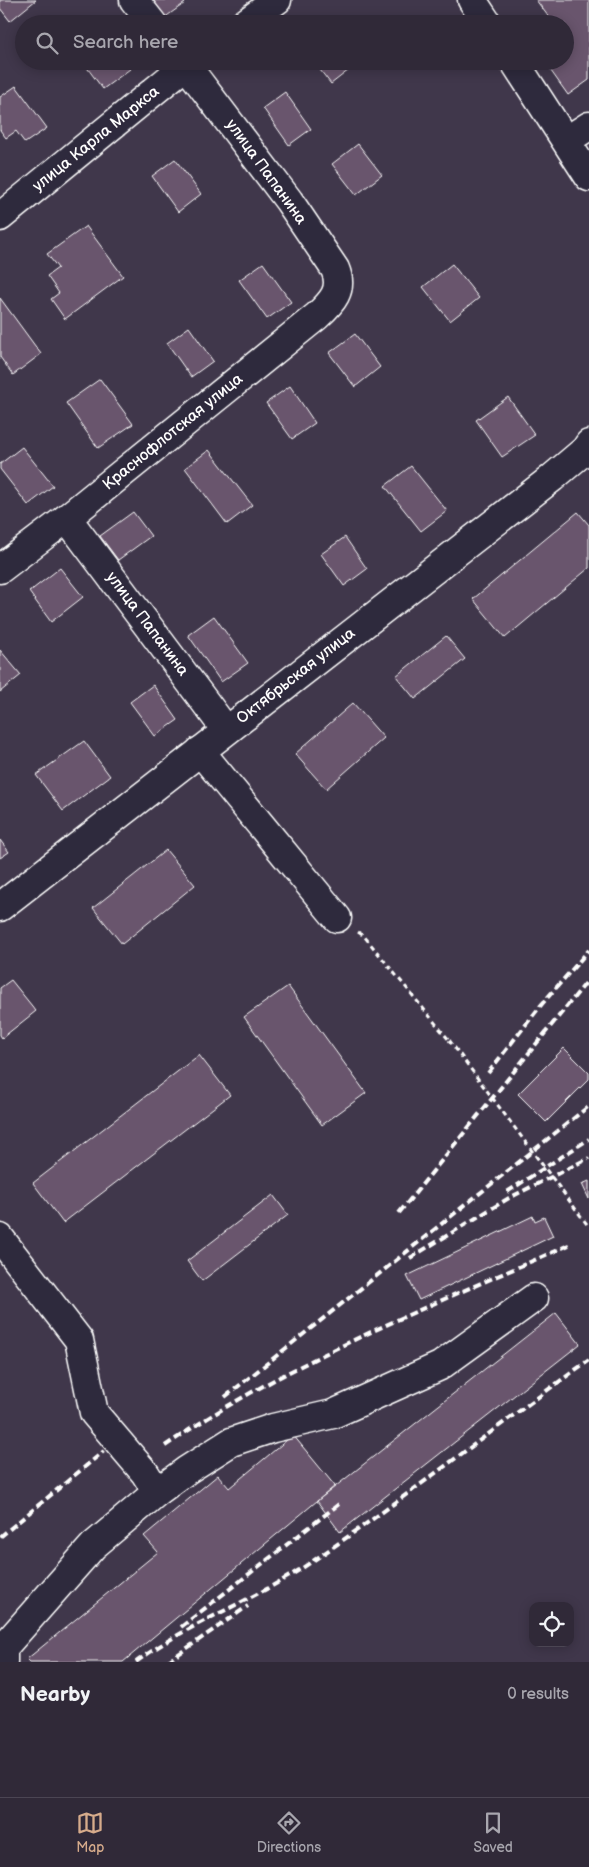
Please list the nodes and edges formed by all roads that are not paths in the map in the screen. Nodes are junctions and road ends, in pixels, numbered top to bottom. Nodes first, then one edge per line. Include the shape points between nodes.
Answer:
1 (134, 0) edge
2 (277, 0) edge
3 (472, 0) edge
4 (146, 15) edge
5 (256, 15) edge
6 (482, 15) edge
7 (177, 70) edge
8 (193, 70) edge
9 (520, 70) edge
10 (589, 126) edge
11 (567, 140) junction
12 (589, 177) edge
13 (0, 217) edge
14 (339, 288) joint
15 (589, 444) edge
16 (67, 518) junction
17 (0, 569) edge
18 (226, 730) junction
19 (200, 751) junction
20 (0, 907) edge
21 (337, 918) road end
22 (0, 1238) edge
23 (534, 1298) dead end
24 (157, 1492) junction
25 (3, 1662) edge

1 - 4 street
2 - 5 street
3 - 6 street
7 - 13 street, улица Карла Маркса
8 - 14 street, улица Папанина via 330,261 339,278
9 - 11 street
10 - 11 street
11 - 12 street
14 - 16 street, Краснофлотская улица via 333,302 317,316
15 - 18 street, Октябрьская улица via 552,478
16 - 17 street, Краснофлотская улица
16 - 18 street, улица Папанина
18 - 19 street, Октябрьская улица
19 - 20 street, Октябрьская улица
19 - 21 street
22 - 24 street via 79,1340 94,1413
23 - 24 street via 440,1366 333,1414 231,1442
24 - 25 street via 93,1546 3,1648

